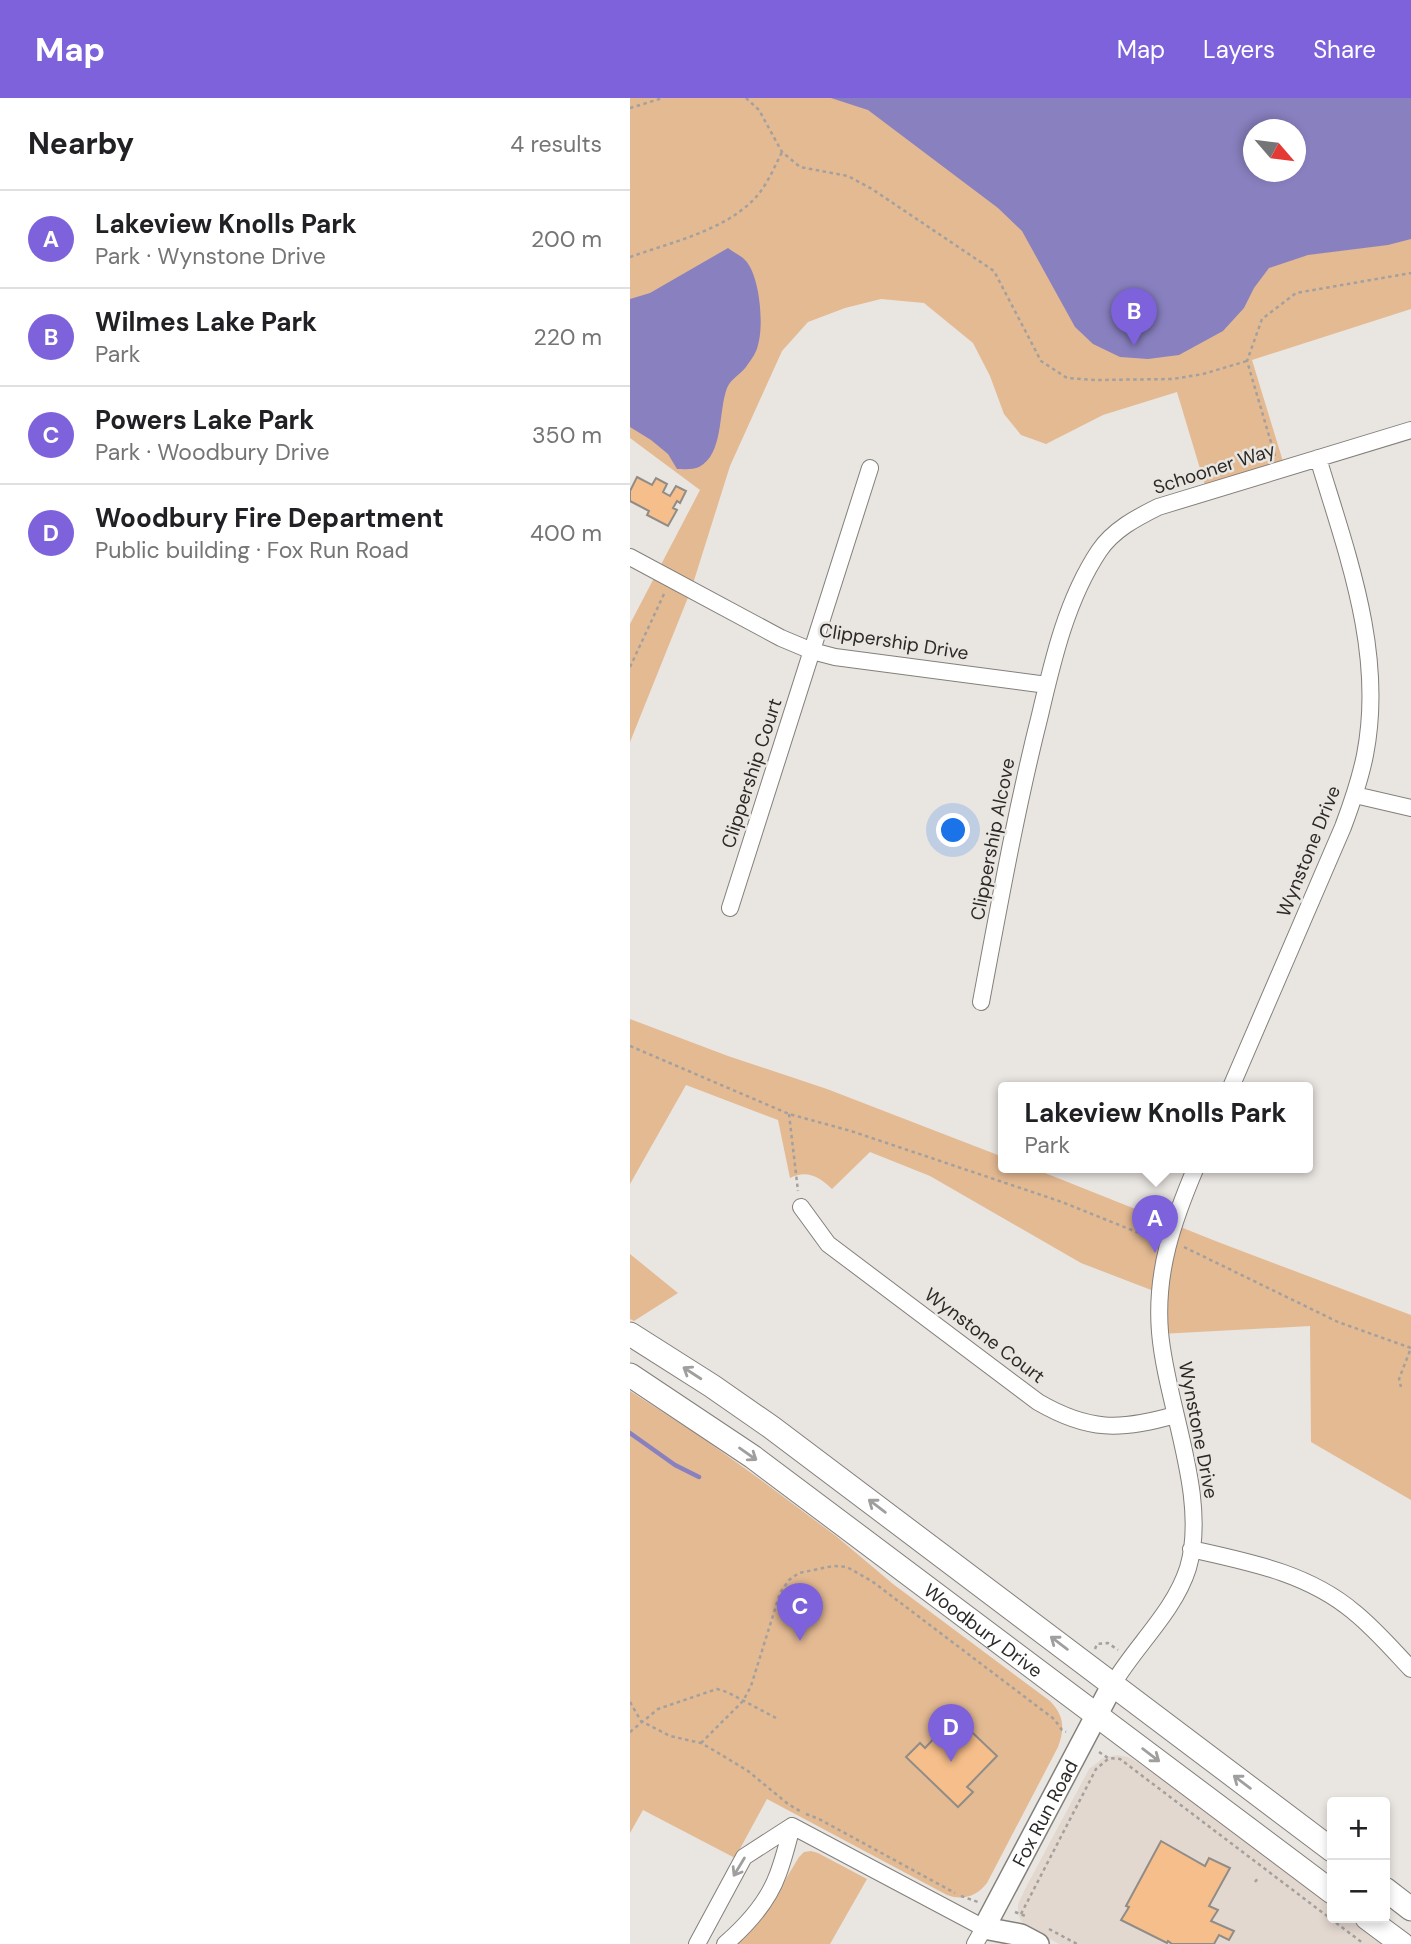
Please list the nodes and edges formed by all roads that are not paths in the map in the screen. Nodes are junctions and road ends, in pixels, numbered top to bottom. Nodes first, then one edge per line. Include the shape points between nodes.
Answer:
1 (1411, 430) edge
2 (1318, 458) junction
3 (870, 468) dead end
4 (630, 557) edge
5 (812, 652) junction
6 (1047, 685) junction
7 (1355, 795) junction
8 (1411, 808) edge
9 (730, 908) dead end
10 (981, 1002) dead end
11 (1233, 1082) edge
12 (1193, 1173) edge
13 (801, 1207) road end
14 (630, 1334) edge
15 (630, 1375) edge
16 (1175, 1415) junction
17 (1191, 1549) junction
18 (1411, 1670) edge
19 (1113, 1684) junction
20 (1097, 1714) junction
21 (792, 1826) junction
22 (1327, 1846) edge
23 (1327, 1888) edge
24 (1390, 1893) edge
25 (1411, 1909) edge
26 (1374, 1923) edge
27 (979, 1936) edge
28 (696, 1944) edge
29 (725, 1944) edge
30 (1003, 1944) edge
31 (1038, 1944) edge
32 (1402, 1944) edge

1 - 2 street, Schooner Way
2 - 6 street, Schooner Way via 1158,506 1116,532 1101,548 1073,600
2 - 7 street, Wynstone Drive via 1358,591 1369,653 1370,718
3 - 5 street, Clippership Court
4 - 5 street, Clippership Drive
5 - 6 street, Clippership Drive
5 - 9 street, Clippership Court
6 - 10 street, Clippership Alcove via 1021,789
7 - 8 street
7 - 11 street, Wynstone Drive
12 - 16 street, Wynstone Drive via 1178,1209 1158,1300
13 - 16 street, Wynstone Court via 828,1244 1038,1402 1081,1422 1106,1426
19 -> 14 main road, Woodbury Drive via 761,1420
15 -> 20 main road, Woodbury Drive via 753,1457
16 - 17 street, Wynstone Drive via 1193,1506
17 - 18 street via 1265,1566 1326,1592 1354,1612
17 - 19 street, Wynstone Drive via 1176,1594
19 - 20 street, Fox Run Road
22 -> 19 main road, Woodbury Drive
20 -> 23 main road, Woodbury Drive
20 - 27 street, Fox Run Road
21 - 27 street
21 -> 28 street via 744,1857
21 - 29 street via 778,1875 765,1898
24 - 25 main road
26 - 32 main road
27 - 30 street
27 - 31 street via 1021,1935

